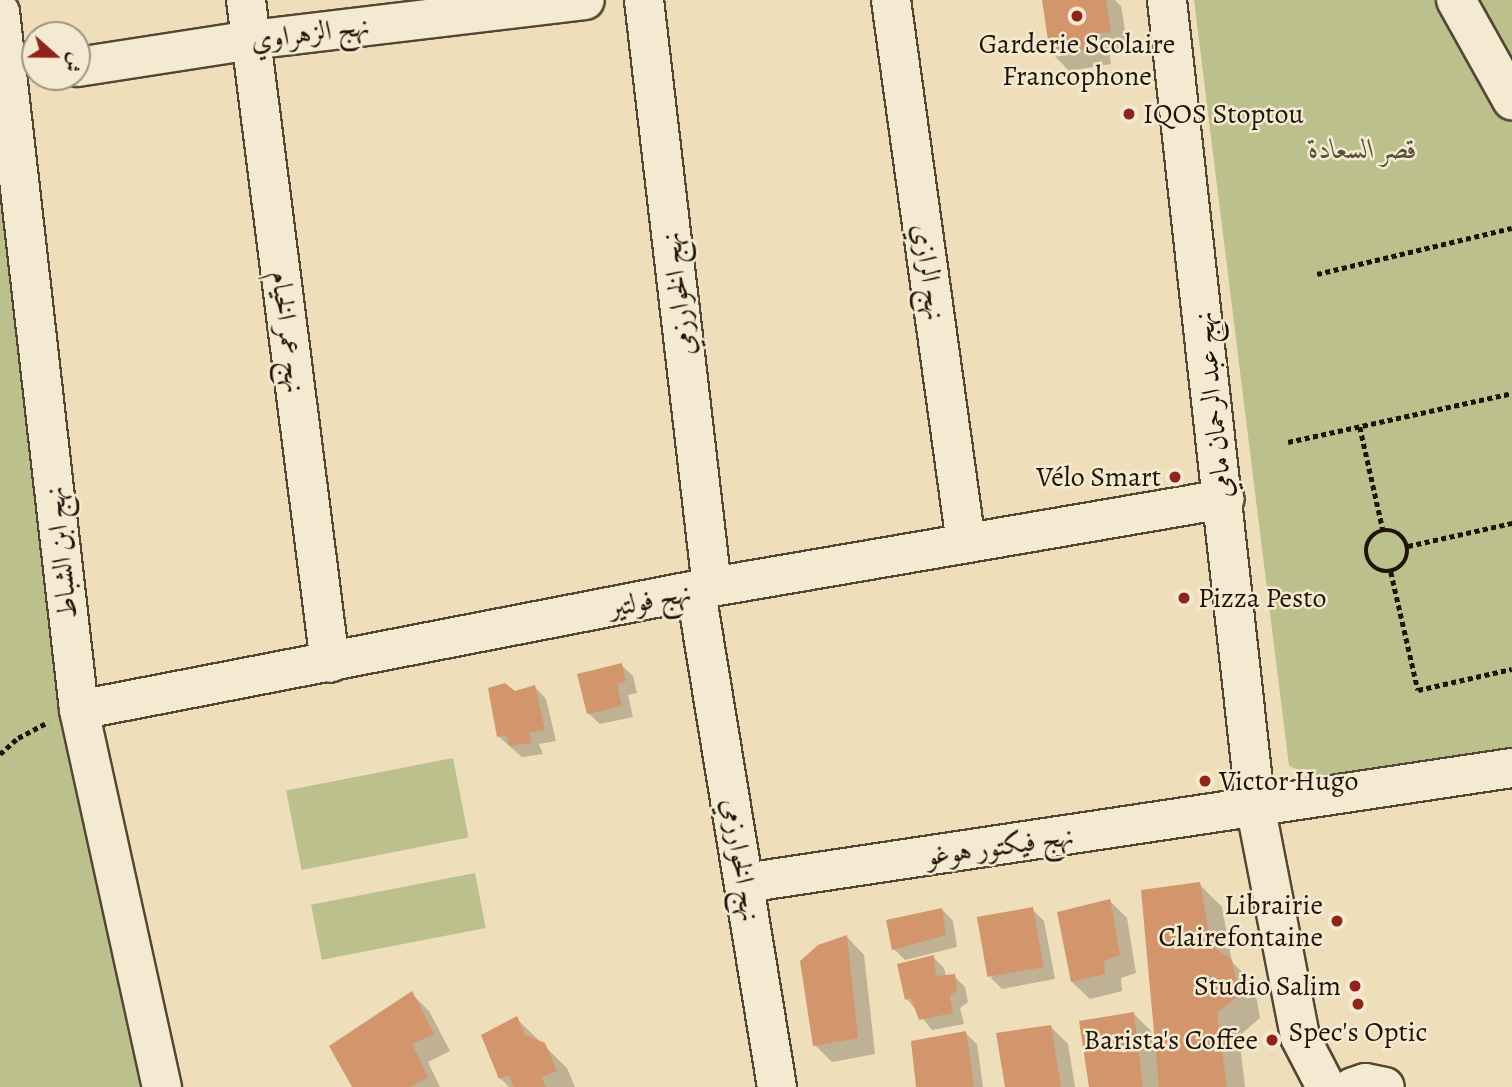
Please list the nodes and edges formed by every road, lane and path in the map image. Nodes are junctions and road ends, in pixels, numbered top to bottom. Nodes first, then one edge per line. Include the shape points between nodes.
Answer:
1 (246, 0) edge
2 (585, 0) edge
3 (644, 0) edge
4 (891, 0) edge
5 (1167, 0) edge
6 (1456, 0) edge
7 (0, 12) edge
8 (251, 40) junction
9 (91, 65) edge
10 (21, 73) edge
11 (23, 91) edge
12 (1512, 100) edge
13 (1512, 228) edge
14 (1317, 274) dead end
15 (1512, 393) edge
16 (1360, 426) junction
17 (1288, 442) dead end
18 (1224, 499) junction
19 (1512, 523) edge
20 (1383, 530) junction
21 (966, 543) junction
22 (1408, 546) junction
23 (1391, 572) junction
24 (704, 589) junction
25 (330, 663) junction
26 (1512, 669) edge
27 (79, 710) junction
28 (0, 754) edge
29 (1512, 768) edge
30 (1255, 810) junction
31 (745, 883) junction
32 (162, 1087) edge
33 (777, 1087) edge
34 (1326, 1087) edge
35 (1353, 1087) edge
36 (1385, 1087) edge

1 - 8 street, نهج عمر الخيام
2 - 8 street, نهج الزهراوي
3 - 24 street, نهج الخوارزمي
4 - 21 street, نهج الرازي
5 - 18 street, نهج عبد الرحمان مامي
6 - 12 street
7 - 10 street, نهج ابن الشباط
8 - 9 street, نهج الزهراوي
8 - 25 street, نهج عمر الخيام
11 - 27 street, نهج ابن الشباط
13 - 14 path
15 - 16 path
16 - 17 path
16 - 20 path
18 - 21 street, نهج فولتير
18 - 30 street, نهج عبد الرحمان مامي
19 - 22 path
20 - 22 path via 1399,533
20 - 23 path via 1369,539 1366,555 1375,569
21 - 24 street, نهج فولتير
22 - 23 path via 1405,563
23 - 26 path via 1418,690
24 - 25 street, نهج فولتير
24 - 31 street, نهج الخوارزمي
25 - 27 street, نهج فولتير
27 - 28 path via 40,725
27 - 32 street, نهج ابن الشباط
29 - 30 street, نهج فيكتور هوغو
30 - 31 street, نهج فيكتور هوغو
30 - 34 street, نهج عبد الرحمان مامي via 1300,1037
31 - 33 street, نهج الخوارزمي
35 - 36 street

